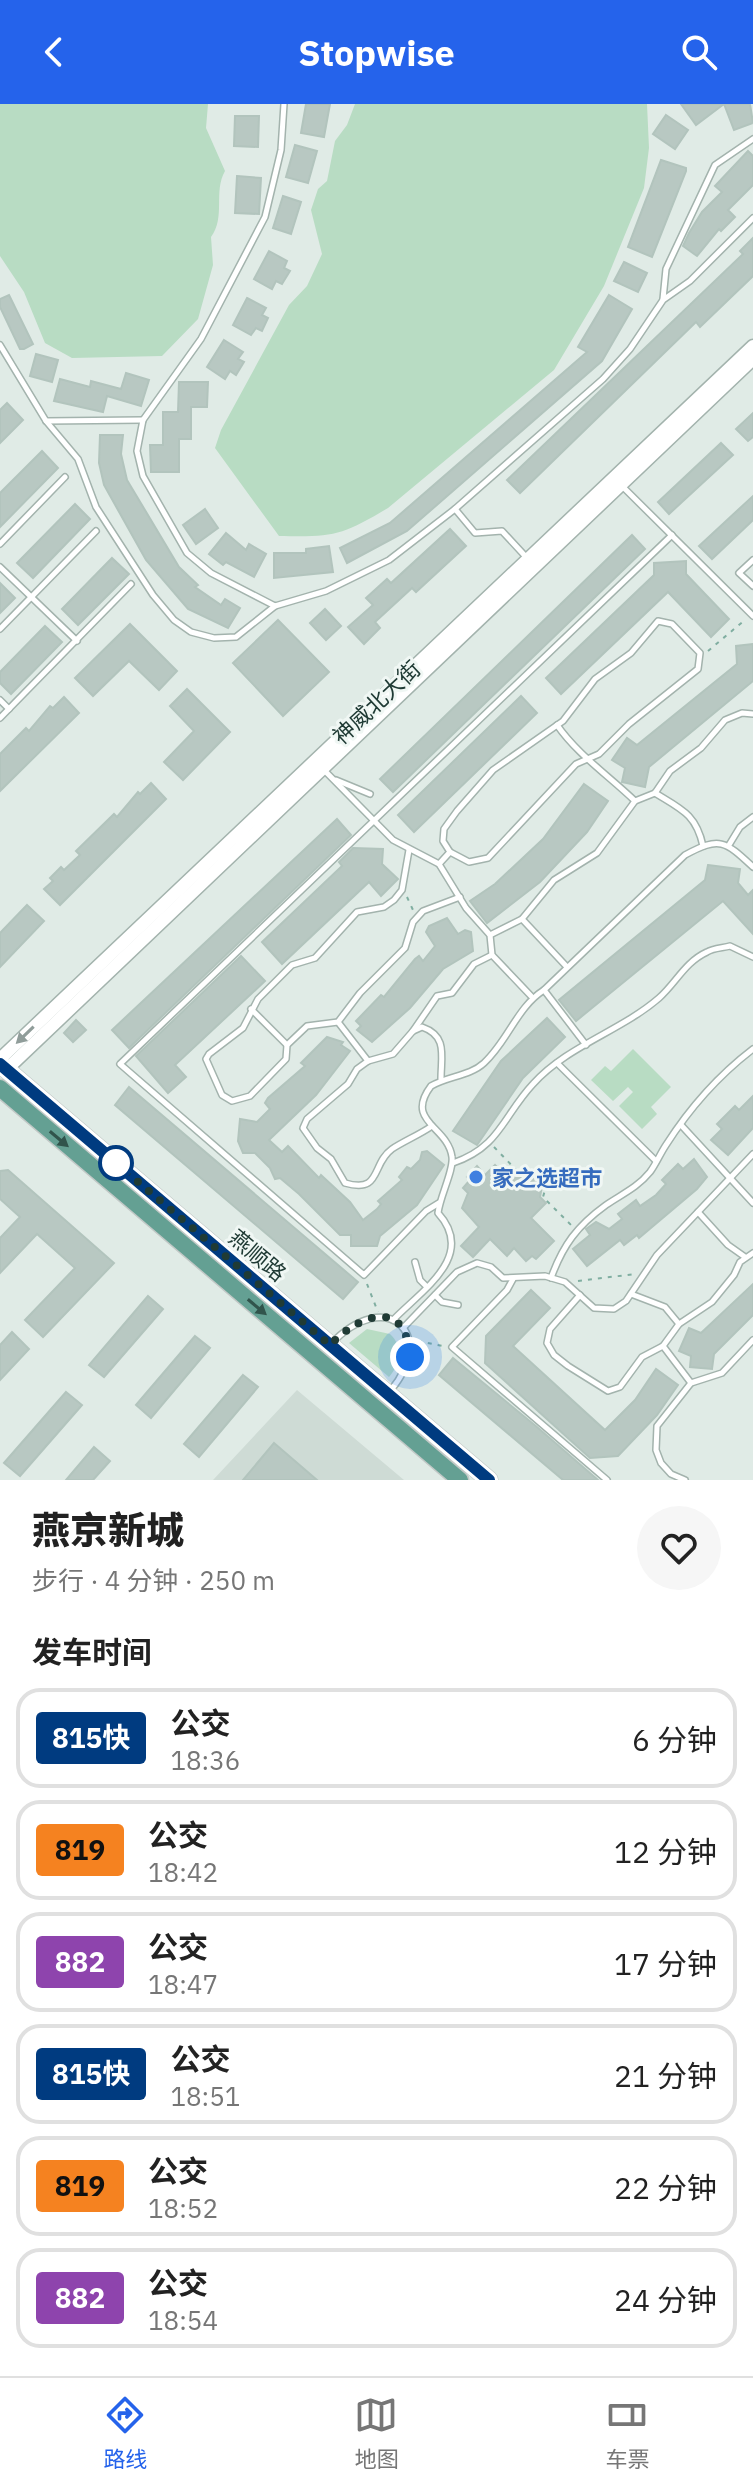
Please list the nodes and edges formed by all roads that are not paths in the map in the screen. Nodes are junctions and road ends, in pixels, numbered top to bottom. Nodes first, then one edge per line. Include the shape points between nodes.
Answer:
1 (284, 104) edge
2 (753, 139) edge
3 (753, 218) edge
4 (663, 300) junction
5 (0, 345) edge
6 (753, 346) edge
7 (753, 359) edge
8 (143, 420) junction
9 (46, 421) junction
10 (65, 477) dead end
11 (621, 484) junction
12 (455, 509) junction
13 (96, 531) dead end
14 (672, 535) junction
15 (0, 544) edge
16 (529, 559) junction
17 (753, 560) edge
18 (0, 567) edge
19 (131, 584) dead end
20 (753, 586) edge
21 (31, 598) junction
22 (275, 606) junction
23 (753, 616) edge
24 (0, 629) edge
25 (77, 641) junction
26 (0, 700) edge
27 (9, 709) junction
28 (753, 714) edge
29 (0, 718) edge
30 (557, 725) junction
31 (590, 758) junction
32 (322, 767) junction
33 (332, 778) junction
34 (655, 793) junction
35 (370, 794) dead end
36 (635, 801) junction
37 (753, 817) edge
38 (374, 822) junction
39 (729, 845) junction
40 (703, 846) junction
41 (409, 850) junction
42 (450, 852) junction
43 (439, 864) junction
44 (753, 867) edge
45 (460, 897) junction
46 (522, 919) junction
47 (490, 935) junction
48 (492, 955) junction
49 (753, 957) edge
50 (567, 967) junction
51 (544, 990) junction
52 (531, 996) junction
53 (250, 1009) junction
54 (338, 1022) junction
55 (413, 1031) junction
56 (287, 1045) junction
57 (586, 1045) junction
58 (753, 1049) edge
59 (368, 1061) junction
60 (557, 1063) junction
61 (2, 1064) edge
62 (441, 1080) junction
63 (0, 1088) edge
64 (681, 1125) junction
65 (432, 1126) junction
66 (753, 1154) edge
67 (656, 1162) junction
68 (453, 1163) junction
69 (729, 1179) junction
70 (439, 1203) junction
71 (753, 1203) edge
72 (698, 1212) junction
73 (753, 1253) edge
74 (745, 1257) junction
75 (415, 1262) dead end
76 (449, 1264) junction
77 (457, 1272) junction
78 (551, 1278) junction
79 (513, 1279) junction
80 (426, 1286) junction
81 (631, 1294) junction
82 (435, 1295) junction
83 (580, 1295) junction
84 (458, 1305) dead end
85 (393, 1320) junction
86 (679, 1324) junction
87 (403, 1328) junction
88 (753, 1340) edge
89 (330, 1345) junction
90 (663, 1346) junction
91 (691, 1383) junction
92 (388, 1394) junction
93 (460, 1480) edge
94 (489, 1480) edge
95 (607, 1480) edge
96 (685, 1480) edge

1 - 8 lane via 281,150 265,217 201,339
2 - 4 lane via 715,165 666,269
3 - 4 lane via 690,281
4 - 12 lane via 603,379
5 - 9 lane
6 - 16 street, 神威北大街
7 - 11 street, 神威北大街
8 - 9 lane
8 - 22 lane via 137,451 143,476 187,553 211,573
9 - 22 lane via 78,459 96,507 174,620 191,632 236,637
10 - 15 lane
11 - 14 lane
11 - 32 street, 神威北大街
12 - 16 lane via 475,533 502,531
12 - 22 lane via 389,560 326,591
13 - 21 lane
14 - 23 lane
14 - 38 lane
16 -> 61 street, 神威北大街
17 - 20 lane via 739,573
18 - 21 lane
19 - 25 lane
21 - 24 lane
21 - 25 lane
25 - 27 lane
26 - 27 lane
27 - 29 lane
28 - 34 lane via 725,720 701,748 670,771
30 - 31 lane via 571,746
30 - 31 lane via 595,679 631,653 658,621 672,624 700,653 698,669
30 - 42 lane via 478,785 444,829
31 - 36 lane
31 - 42 lane via 576,764 488,858 469,862
32 - 33 lane
32 - 61 street, 神威北大街
33 - 35 lane
33 - 38 lane
34 - 36 lane
34 - 40 lane via 690,816
36 - 46 lane via 597,853 554,880
37 - 39 lane
38 - 41 lane
38 - 70 lane via 120,1064 364,1275
39 - 40 lane via 713,841
39 - 44 lane
40 - 50 lane via 665,872
41 - 43 lane
41 - 53 lane via 402,890 384,907 357,912 315,958 292,965
42 - 43 lane
43 - 45 lane
45 - 47 lane
45 - 54 lane via 417,918 405,948
46 - 47 lane
46 - 50 lane
47 - 48 lane
48 - 52 lane
48 - 55 lane via 464,973 452,993 437,996
49 - 57 lane via 730,946 707,952 676,975 663,995
50 - 51 lane
51 - 52 lane
51 - 57 lane
52 - 62 lane via 482,1065
53 - 56 lane
53 - 56 lane via 243,1028 206,1059 222,1095 232,1101 250,1096 286,1059
54 - 56 lane via 307,1026
54 - 59 lane
55 - 59 lane via 393,1054
55 - 62 lane via 422,1027 440,1039
57 - 60 lane
58 - 64 lane
59 - 65 lane via 303,1128 345,1183 367,1183 387,1154
60 - 67 lane
60 - 68 lane via 532,1084 489,1143
61 - 89 main road, 燕顺路
62 - 65 lane via 425,1094 422,1107
63 -> 93 main road, 燕顺路
64 - 67 lane
64 - 69 lane
65 - 68 lane via 444,1139
66 - 69 lane
67 - 78 lane via 631,1192 576,1229
68 - 70 lane
69 - 71 lane
69 - 72 lane
70 - 76 lane via 438,1213 454,1241
72 - 74 lane
72 - 81 lane
73 - 74 lane
74 - 86 lane via 726,1287
75 - 80 lane
76 - 77 lane
76 - 80 lane
77 - 79 lane via 477,1263
77 - 82 lane
78 - 79 lane
78 - 83 lane
79 - 95 lane via 452,1347
80 - 85 lane
81 - 83 lane via 605,1311
81 - 86 lane via 665,1307
82 - 84 lane
82 - 87 lane
83 - 90 lane via 550,1329 547,1343 554,1355 597,1385 608,1391 620,1387 642,1357
85 - 87 lane
85 - 89 lane via 365,1317
86 - 90 lane
87 - 92 lane via 410,1357
88 - 91 lane via 722,1373
89 - 92 main road, 燕顺路
90 - 91 lane
91 - 96 lane via 654,1435 661,1463
92 - 94 main road, 燕顺路

